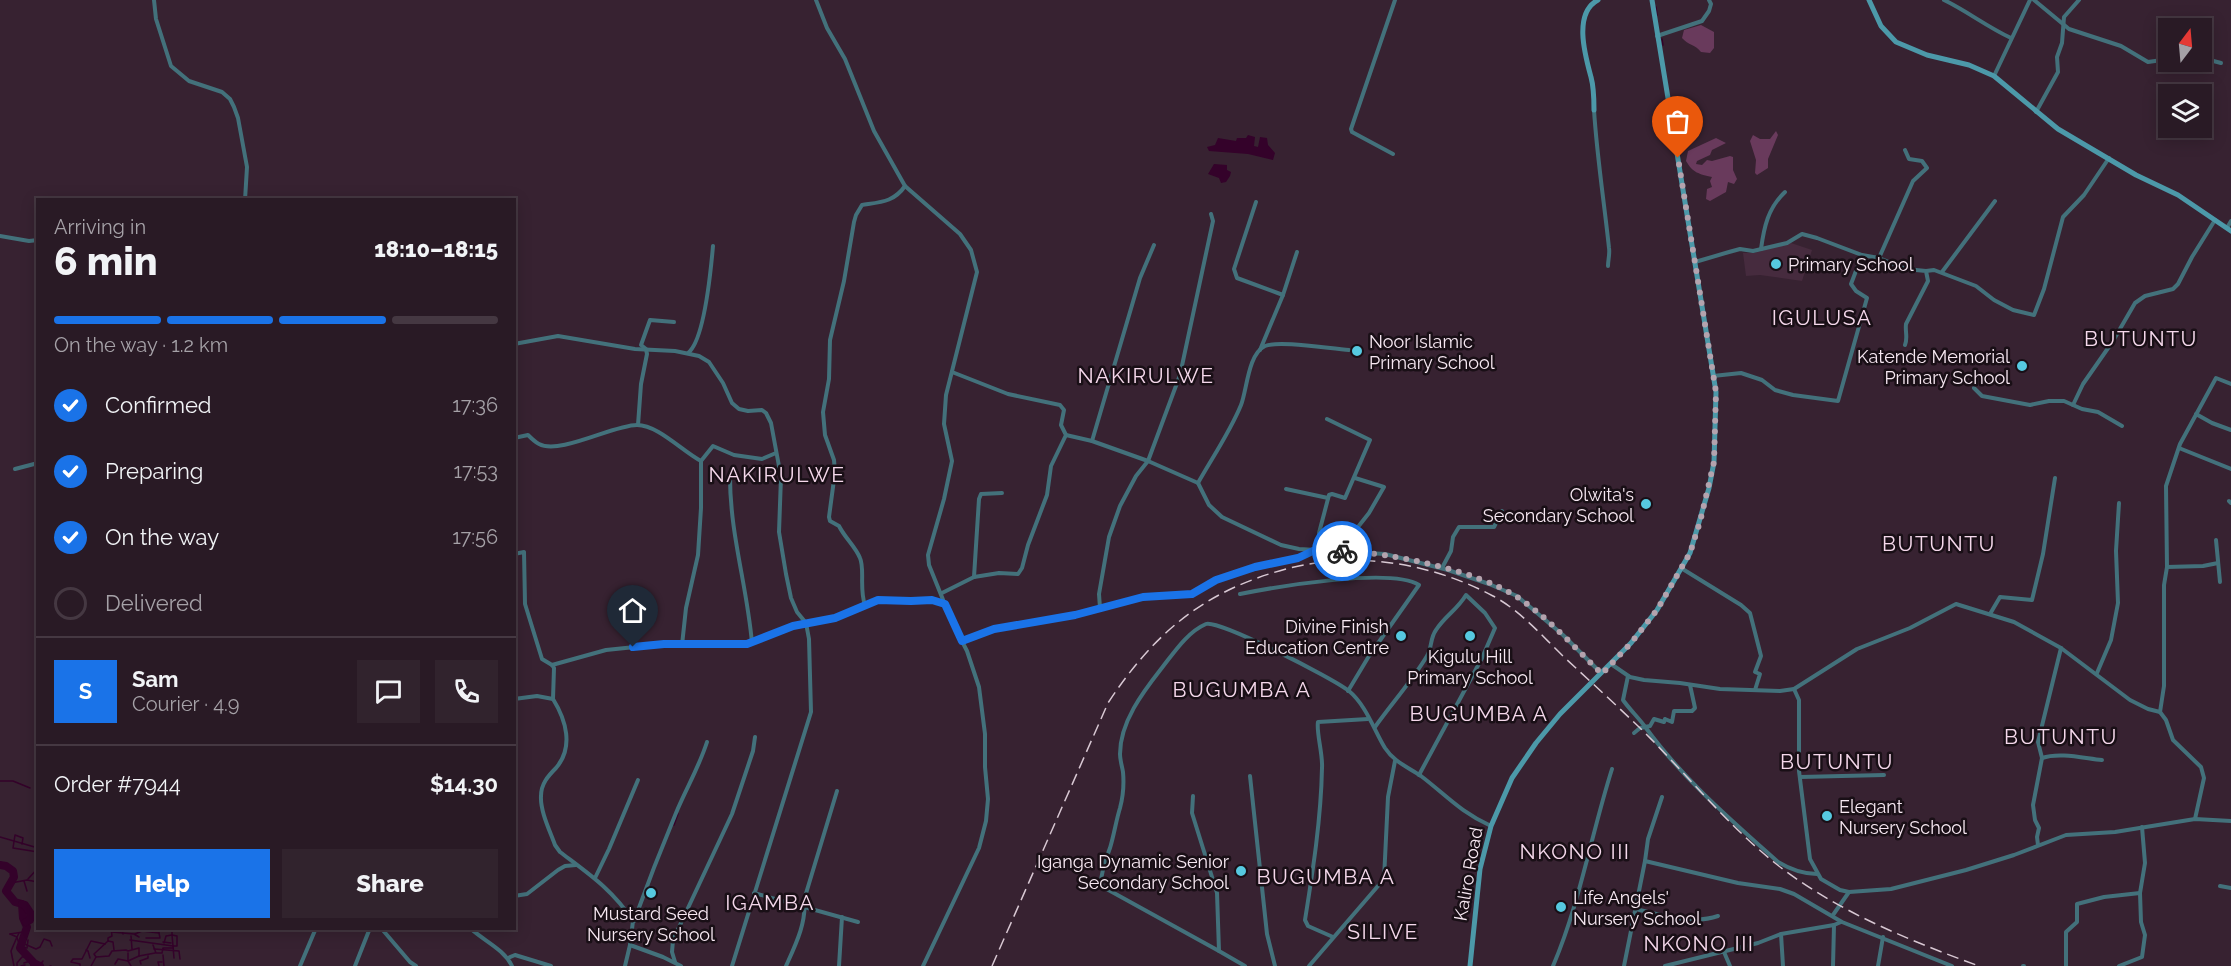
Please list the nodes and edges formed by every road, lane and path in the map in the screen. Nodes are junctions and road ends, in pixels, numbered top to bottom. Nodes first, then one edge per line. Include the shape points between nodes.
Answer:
1 (154, 0) edge
2 (816, 0) edge
3 (1395, 0) edge
4 (1598, 0) edge
5 (1652, 0) edge
6 (1709, 0) edge
7 (1869, 0) edge
8 (1944, 0) edge
9 (2032, 0) edge
10 (2079, 0) edge
11 (2062, 23) junction
12 (1657, 36) junction
13 (2011, 38) junction
14 (2158, 61) edge
15 (2212, 61) edge
16 (2221, 63) dead end
17 (1994, 76) junction
18 (1594, 110) joint
19 (2036, 113) junction
20 (1905, 150) dead end
21 (1393, 154) dead end
22 (2109, 158) junction
23 (905, 186) junction
24 (1785, 192) dead end
25 (245, 198) edge
26 (1995, 201) dead end
27 (1256, 202) dead end
28 (1211, 214) dead end
29 (2216, 219) junction
30 (2231, 221) edge
31 (2229, 230) edge
32 (0, 236) edge
33 (36, 240) edge
34 (1155, 245) dead end
35 (713, 246) dead end
36 (1761, 249) junction
37 (1297, 252) dead end
38 (1862, 255) junction
39 (1879, 258) junction
40 (1695, 262) junction
41 (1608, 266) dead end
42 (1926, 271) junction
43 (1942, 272) junction
44 (1283, 295) junction
45 (674, 322) dead end
46 (516, 344) edge
47 (1905, 345) dead end
48 (646, 349) junction
49 (1259, 350) junction
50 (1349, 350) dead end
51 (688, 353) junction
52 (952, 372) junction
53 (1713, 376) junction
54 (2231, 384) edge
55 (1974, 388) dead end
56 (2073, 405) junction
57 (2196, 414) junction
58 (1327, 419) dead end
59 (638, 425) junction
60 (2122, 426) dead end
61 (2231, 430) edge
62 (1066, 435) junction
63 (516, 438) edge
64 (1092, 441) junction
65 (2180, 448) junction
66 (776, 453) junction
67 (700, 461) junction
68 (1148, 461) junction
69 (36, 464) edge
70 (15, 469) dead end
71 (2231, 469) edge
72 (730, 477) dead end
73 (1355, 478) junction
74 (2055, 478) dead end
75 (1198, 483) junction
76 (1286, 489) dead end
77 (1002, 492) dead end
78 (1328, 498) junction
79 (2119, 502) dead end
80 (1503, 511) dead end
81 (2216, 540) dead end
82 (1315, 550) junction
83 (1322, 550) junction
84 (1354, 551) junction
85 (516, 554) edge
86 (2218, 563) junction
87 (2167, 567) junction
88 (1442, 568) junction
89 (1681, 568) junction
90 (974, 577) junction
91 (2220, 582) dead end
92 (942, 594) junction
93 (1240, 594) dead end
94 (945, 604) junction
95 (865, 605) junction
96 (1100, 608) junction
97 (797, 612) junction
98 (1990, 614) junction
99 (806, 623) junction
100 (793, 626) junction
101 (962, 641) junction
102 (752, 643) junction
103 (682, 645) junction
104 (2061, 648) junction
105 (1611, 664) junction
106 (552, 665) junction
107 (2097, 673) junction
108 (1602, 674) junction
109 (1628, 676) junction
110 (1690, 685) junction
111 (1794, 689) junction
112 (1755, 690) junction
113 (1348, 691) junction
114 (516, 699) edge
115 (554, 699) junction
116 (2160, 712) junction
117 (1368, 719) junction
118 (1374, 727) junction
119 (1646, 728) junction
120 (1634, 733) dead end
121 (755, 737) dead end
122 (707, 742) dead end
123 (2042, 758) junction
124 (2102, 760) dead end
125 (1395, 761) junction
126 (1612, 769) dead end
127 (1419, 775) junction
128 (1884, 775) dead end
129 (1250, 776) dead end
130 (1800, 777) junction
131 (638, 780) dead end
132 (837, 791) dead end
133 (1193, 796) dead end
134 (1662, 797) dead end
135 (2194, 819) junction
136 (2231, 821) edge
137 (1491, 826) junction
138 (2142, 827) junction
139 (2038, 846) junction
140 (1646, 861) junction
141 (577, 865) junction
142 (1817, 874) junction
143 (595, 878) junction
144 (2220, 886) dead end
145 (2231, 888) edge
146 (1849, 892) junction
147 (754, 893) junction
148 (2140, 893) junction
149 (516, 896) edge
150 (805, 909) junction
151 (1636, 909) junction
152 (1833, 915) junction
153 (1718, 916) dead end
154 (842, 917) junction
155 (633, 921) junction
156 (858, 922) dead end
157 (1842, 922) junction
158 (1834, 925) junction
159 (315, 930) edge
160 (369, 930) edge
161 (383, 930) edge
162 (473, 930) edge
163 (1780, 934) junction
164 (1332, 937) junction
165 (1883, 938) junction
166 (630, 945) junction
167 (1219, 951) junction
168 (1724, 951) junction
169 (508, 957) junction
170 (409, 964) edge
171 (678, 965) edge
172 (1676, 965) edge
173 (300, 966) edge
174 (355, 966) edge
175 (416, 966) edge
176 (512, 966) edge
177 (551, 966) edge
178 (624, 966) edge
179 (732, 966) edge
180 (786, 966) edge
181 (839, 966) edge
182 (923, 966) edge
183 (1245, 966) edge
184 (1275, 966) edge
185 (1309, 966) edge
186 (1470, 966) edge
187 (1553, 966) edge
188 (1624, 966) edge
189 (1665, 966) edge
190 (1730, 966) edge
191 (1783, 966) edge
192 (1833, 966) edge
193 (1878, 966) edge
194 (1952, 966) edge
195 (2066, 966) edge
196 (2119, 966) edge

1 - 25 street via 171,66 189,81 222,92 234,107 247,167
2 - 23 street via 874,131
3 - 21 street via 1352,129
4 - 18 main road via 1585,10 1584,21 1584,55
5 - 12 main road, Kaliro Road
6 - 12 street via 1709,11 1702,21
7 - 17 main road via 1881,26 1903,46
8 - 13 street
9 - 11 street
9 - 13 street
10 - 11 street
11 - 14 street via 2069,29 2121,46 2148,62
11 - 19 street via 2059,67
12 - 40 main road, Kaliro Road
13 - 17 street
15 - 16 street
17 - 19 main road
18 - 41 street via 1610,251
19 - 22 main road
20 - 39 street via 1909,159 1922,161 1927,168 1913,181
22 - 29 main road
22 - 43 street via 2084,195 2063,217 2034,315 2013,310 1976,286
23 - 52 street via 960,234 975,262 977,272
23 - 95 street via 890,201 862,205 856,215 830,340 823,412 835,472 830,522 839,526 860,558
24 - 36 street via 1774,202
26 - 43 street
27 - 44 street via 1234,269 1237,278
28 - 68 street via 1213,221 1180,375
29 - 31 main road
29 - 56 street via 2178,284 2135,303
30 - 31 street
32 - 33 street
34 - 64 street via 1140,278
35 - 51 street via 705,311 694,348
36 - 38 street via 1787,243 1802,234
36 - 40 street via 1740,249
37 - 44 street
38 - 39 street
38 - 53 street via 1851,284 1867,298 1838,401 1775,390 1762,380 1741,373
39 - 42 street via 1906,269
40 - 53 main road, Kaliro Road
42 - 43 street
42 - 47 street via 1928,280 1906,324
44 - 49 street
45 - 48 street via 650,320 641,345
46 - 48 street via 558,336
48 - 51 street
48 - 59 street
49 - 50 street via 1283,345
49 - 75 street via 1241,405
51 - 66 street via 709,362 739,409 766,413
52 - 62 street via 1008,394 1060,405
52 - 92 street via 944,424 952,461 928,555
53 - 89 main road, Kaliro Road via 1714,462 1700,522
54 - 57 street via 2216,378
55 - 56 street via 1982,396 1999,400 2030,405 2064,401
56 - 60 street via 2098,412
57 - 61 street
57 - 65 street
58 - 73 street via 1370,440
59 - 63 street via 553,445 540,445 528,435
59 - 67 street via 651,427
62 - 64 street
62 - 90 street via 1052,466 1047,495 1022,568 1018,574
64 - 68 street
65 - 71 street
65 - 87 street via 2166,486
66 - 67 street via 762,459 713,447
66 - 97 street via 781,477 779,532
67 - 103 street via 698,555
68 - 75 street
68 - 96 street via 1120,506 1109,537
69 - 70 street
72 - 102 street via 730,508
73 - 78 street via 1345,498 1332,494
73 - 84 street via 1384,488 1354,532
74 - 98 street via 2032,600 2001,597
75 - 82 street via 1209,505 1222,517 1281,545
76 - 78 street
77 - 90 street via 981,494 979,499
78 - 83 street via 1318,533
79 - 107 street via 2118,603 2111,640
80 - 88 street via 1494,526 1459,527
81 - 86 street
82 - 83 street
82 - 96 street via 1216,580 1192,594 1143,597
83 - 84 street
84 - 88 street
85 - 106 street via 524,552 528,619 542,659
86 - 87 street
86 - 91 street
87 - 116 street
88 - 108 street via 1477,578 1516,596
89 - 105 main road, Kaliro Road via 1657,610
89 - 112 street via 1750,613 1761,656 1755,672 1761,674
90 - 92 street
92 - 94 street
93 - 113 street via 1347,579 1410,579 1419,585
94 - 95 street via 887,599
94 - 101 street
95 - 99 street via 835,618
96 - 101 street via 994,629
97 - 99 street
97 - 100 street
98 - 104 street via 2014,622
98 - 111 street via 1956,604 1857,649
99 - 100 street
99 - 147 street via 811,712
100 - 102 street
101 - 182 street via 979,687 985,734 986,821 979,848
102 - 103 street
103 - 106 street via 606,650
104 - 107 street
104 - 123 street via 2038,742
105 - 108 main road, Kaliro Road
105 - 109 street
106 - 115 street
107 - 116 street via 2130,700
108 - 137 main road, Kaliro Road via 1536,743 1512,778
109 - 110 street
109 - 119 street via 1623,700
110 - 112 street
110 - 119 street via 1695,702 1692,711 1674,711 1672,722 1654,719
111 - 112 street
111 - 130 street via 1799,700
113 - 117 street
113 - 167 street via 1308,666 1211,623 1176,649 1133,710 1122,739 1122,794 1101,883
114 - 115 street
115 - 141 street via 563,718 568,745 558,766 546,778 541,798 555,845
116 - 135 street via 2173,740 2201,767 2204,778
117 - 118 street
117 - 164 street via 1318,722 1317,728 1322,767 1315,860 1305,920 1308,926
118 - 125 street
118 - 127 street via 1429,653 1434,633 1466,595 1495,628
119 - 120 street
119 - 142 street via 1691,782 1778,862 1792,870
121 - 171 street via 732,814 673,940 672,952
122 - 155 street
123 - 124 street
123 - 139 street via 2033,806 2039,828
125 - 127 street
125 - 164 street via 1388,797 1384,879
126 - 187 street via 1580,889
127 - 137 street via 1461,810
128 - 130 street
129 - 184 street via 1267,934
130 - 142 street via 1810,859
131 - 143 street
132 - 150 street via 804,900
133 - 167 street via 1192,813 1217,893
134 - 140 street via 1648,839
135 - 136 street
135 - 138 street
137 - 186 main road, Kaliro Road via 1480,869
138 - 139 street via 2066,835
138 - 148 street via 2145,863
139 - 146 street via 1891,889
140 - 151 street
140 - 152 street via 1780,889
141 - 143 street
141 - 149 street via 565,866 527,894
142 - 146 street via 1827,885
143 - 155 street
144 - 145 street
146 - 152 street
147 - 150 street
147 - 179 street
148 - 195 street via 2077,904 2077,922 2066,932
148 - 196 street via 2145,935 2142,957
150 - 154 street
150 - 180 street
151 - 153 street via 1682,918 1706,920
151 - 188 street
152 - 157 street
154 - 156 street
154 - 181 street
155 - 166 street
157 - 158 street
157 - 165 street
158 - 163 street
158 - 192 street
159 - 173 street
160 - 174 street
161 - 170 street
162 - 169 street
163 - 168 street
163 - 191 street
164 - 185 street
165 - 193 street
165 - 194 street
166 - 171 street
166 - 178 street
167 - 183 street
168 - 172 street
168 - 190 street
169 - 176 street
169 - 177 street via 515,955
170 - 175 street
172 - 189 street

